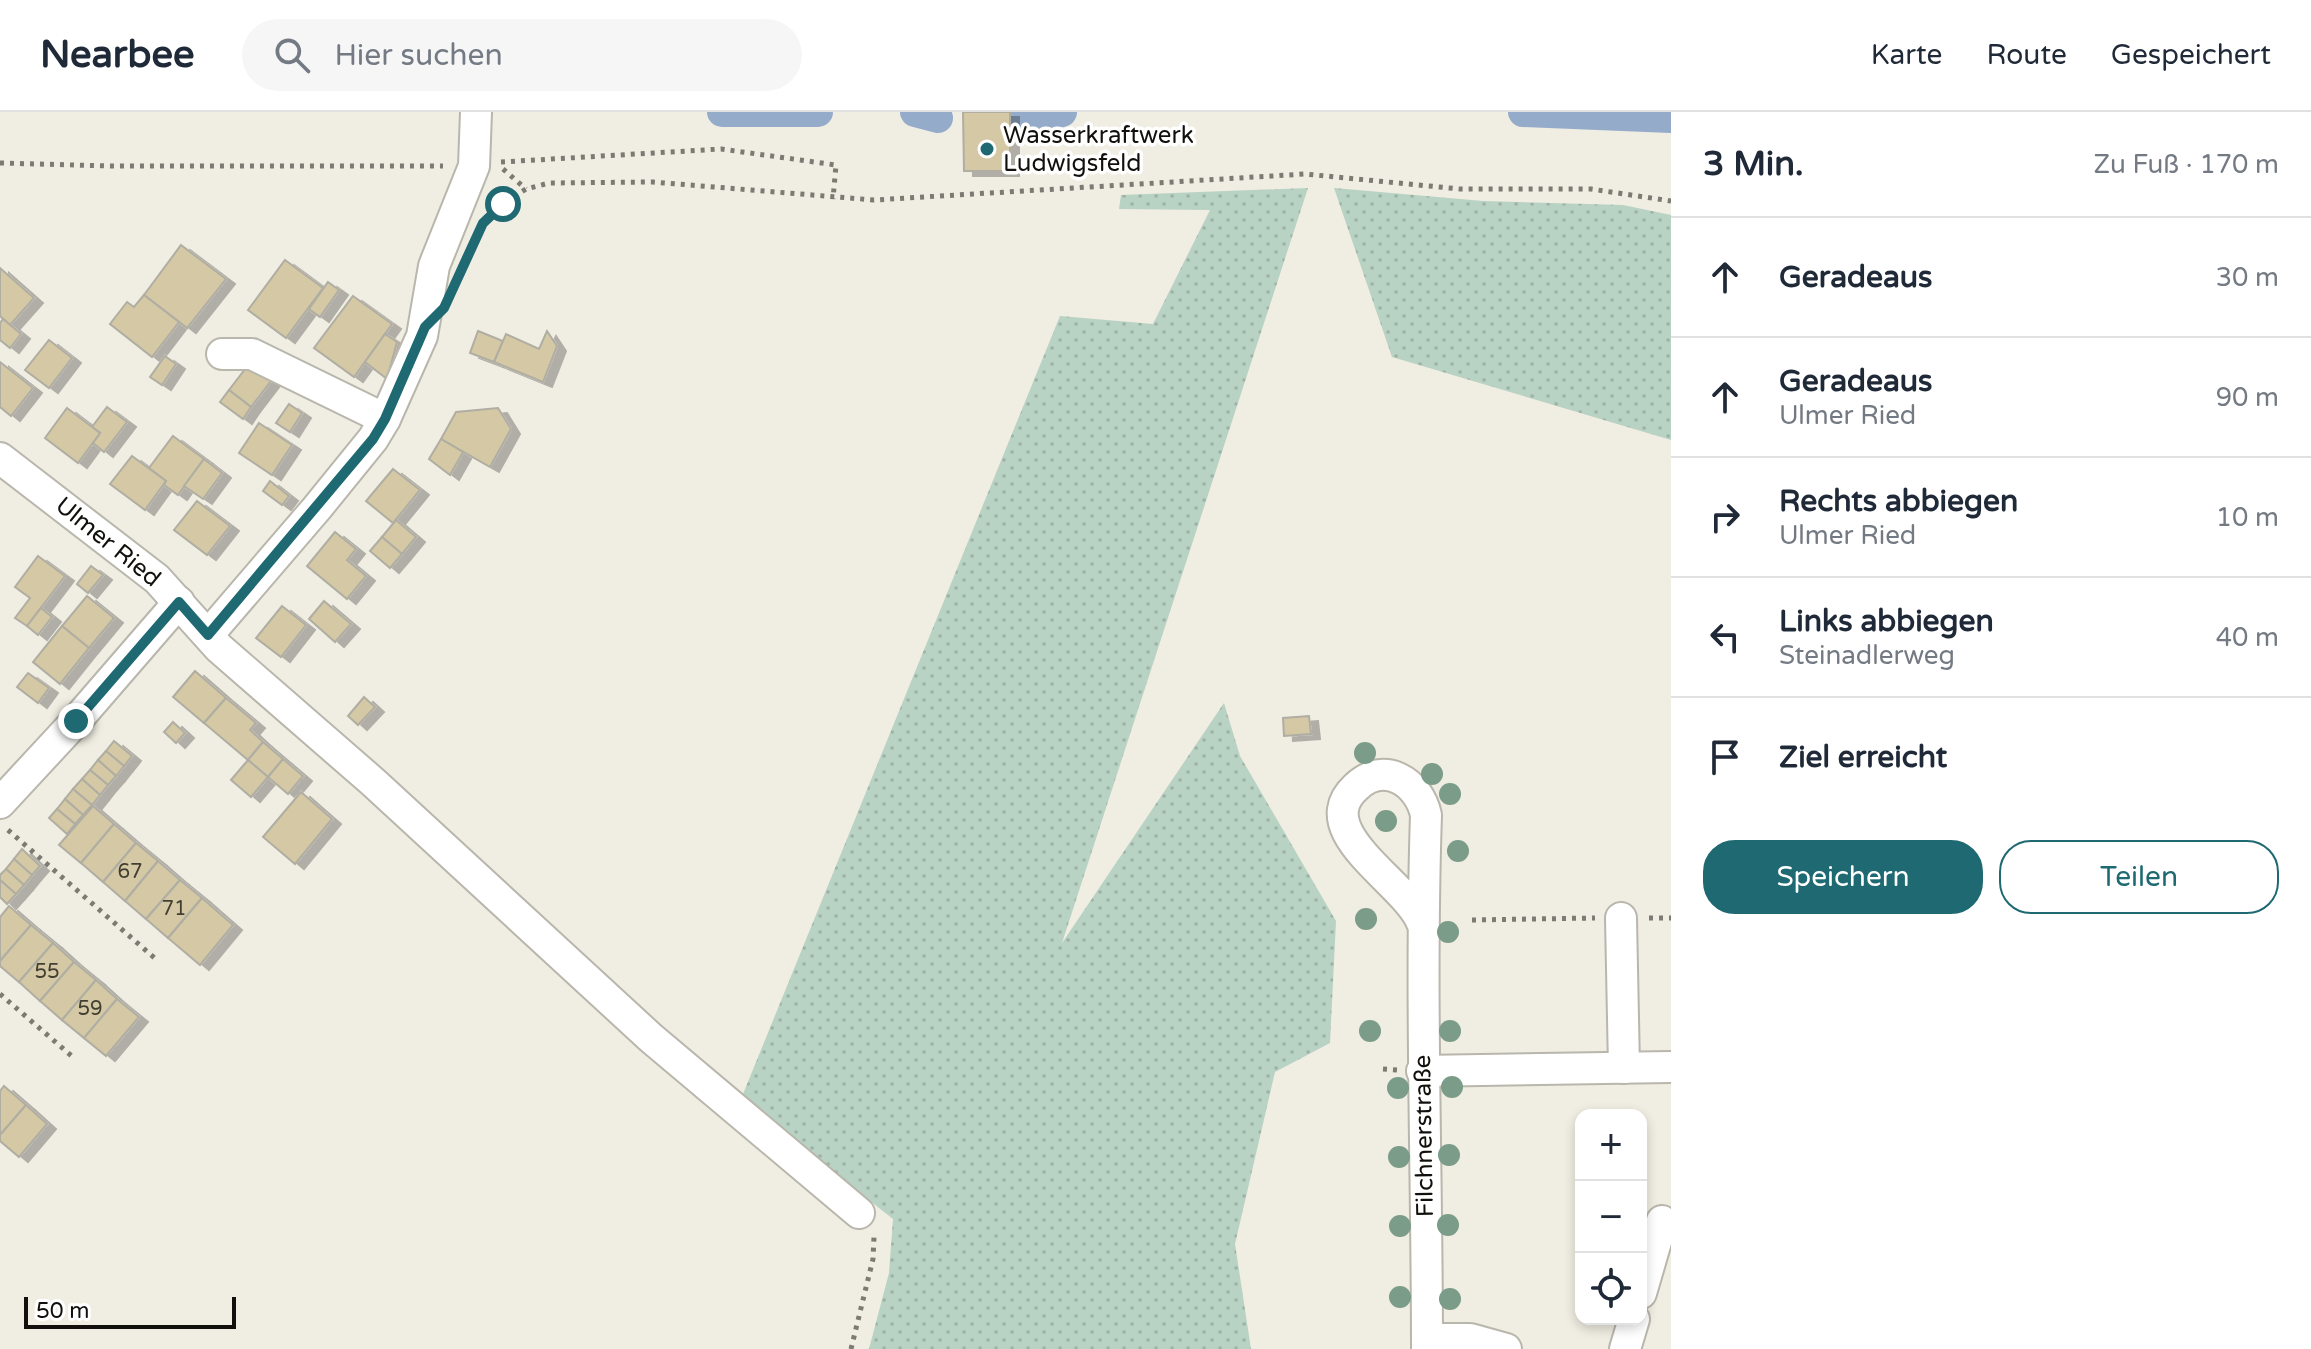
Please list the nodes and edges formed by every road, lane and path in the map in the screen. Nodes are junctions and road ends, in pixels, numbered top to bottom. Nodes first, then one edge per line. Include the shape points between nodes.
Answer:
1 (476, 112) edge
2 (474, 162) junction
3 (0, 163) edge
4 (526, 189) junction
5 (833, 199) junction
6 (1671, 201) edge
7 (469, 217) junction
8 (222, 354) dead end
9 (385, 419) junction
10 (0, 458) edge
11 (179, 602) junction
12 (208, 635) junction
13 (0, 803) edge
14 (0, 824) edge
15 (1621, 918) junction
16 (1671, 918) edge
17 (1472, 920) dead end
18 (1422, 923) dead end
19 (158, 961) dead end
20 (0, 994) edge
21 (74, 1058) dead end
22 (1671, 1067) edge
23 (1624, 1068) junction
24 (1422, 1071) junction
25 (859, 1213) joint
26 (1662, 1221) dead end
27 (1647, 1272) edge
28 (1632, 1325) edge
29 (1427, 1344) edge
30 (851, 1349) edge
31 (1506, 1349) edge
32 (1625, 1349) edge

1 - 2 street
2 - 3 path
2 - 7 street
4 - 5 path via 549,183 653,182
4 - 5 path via 490,162 721,149 836,165
4 - 7 path
5 - 6 path via 1305,174 1460,189 1591,189
7 - 9 street via 434,266 422,336
8 - 9 street via 252,354
9 - 12 street
10 - 11 street, Ulmer Ried via 140,565
11 - 12 street, Ulmer Ried
11 - 13 street
12 - 25 street, Ulmer Ried via 651,1038
14 - 19 path
15 - 16 path
15 - 17 path
15 - 23 street
18 - 24 street, Filchnerstraße
20 - 21 path
22 - 23 street
23 - 24 street
24 - 29 street, Filchnerstraße
25 - 30 path via 872,1230 874,1249
26 - 27 street
28 - 32 street
29 - 31 street via 1470,1339

